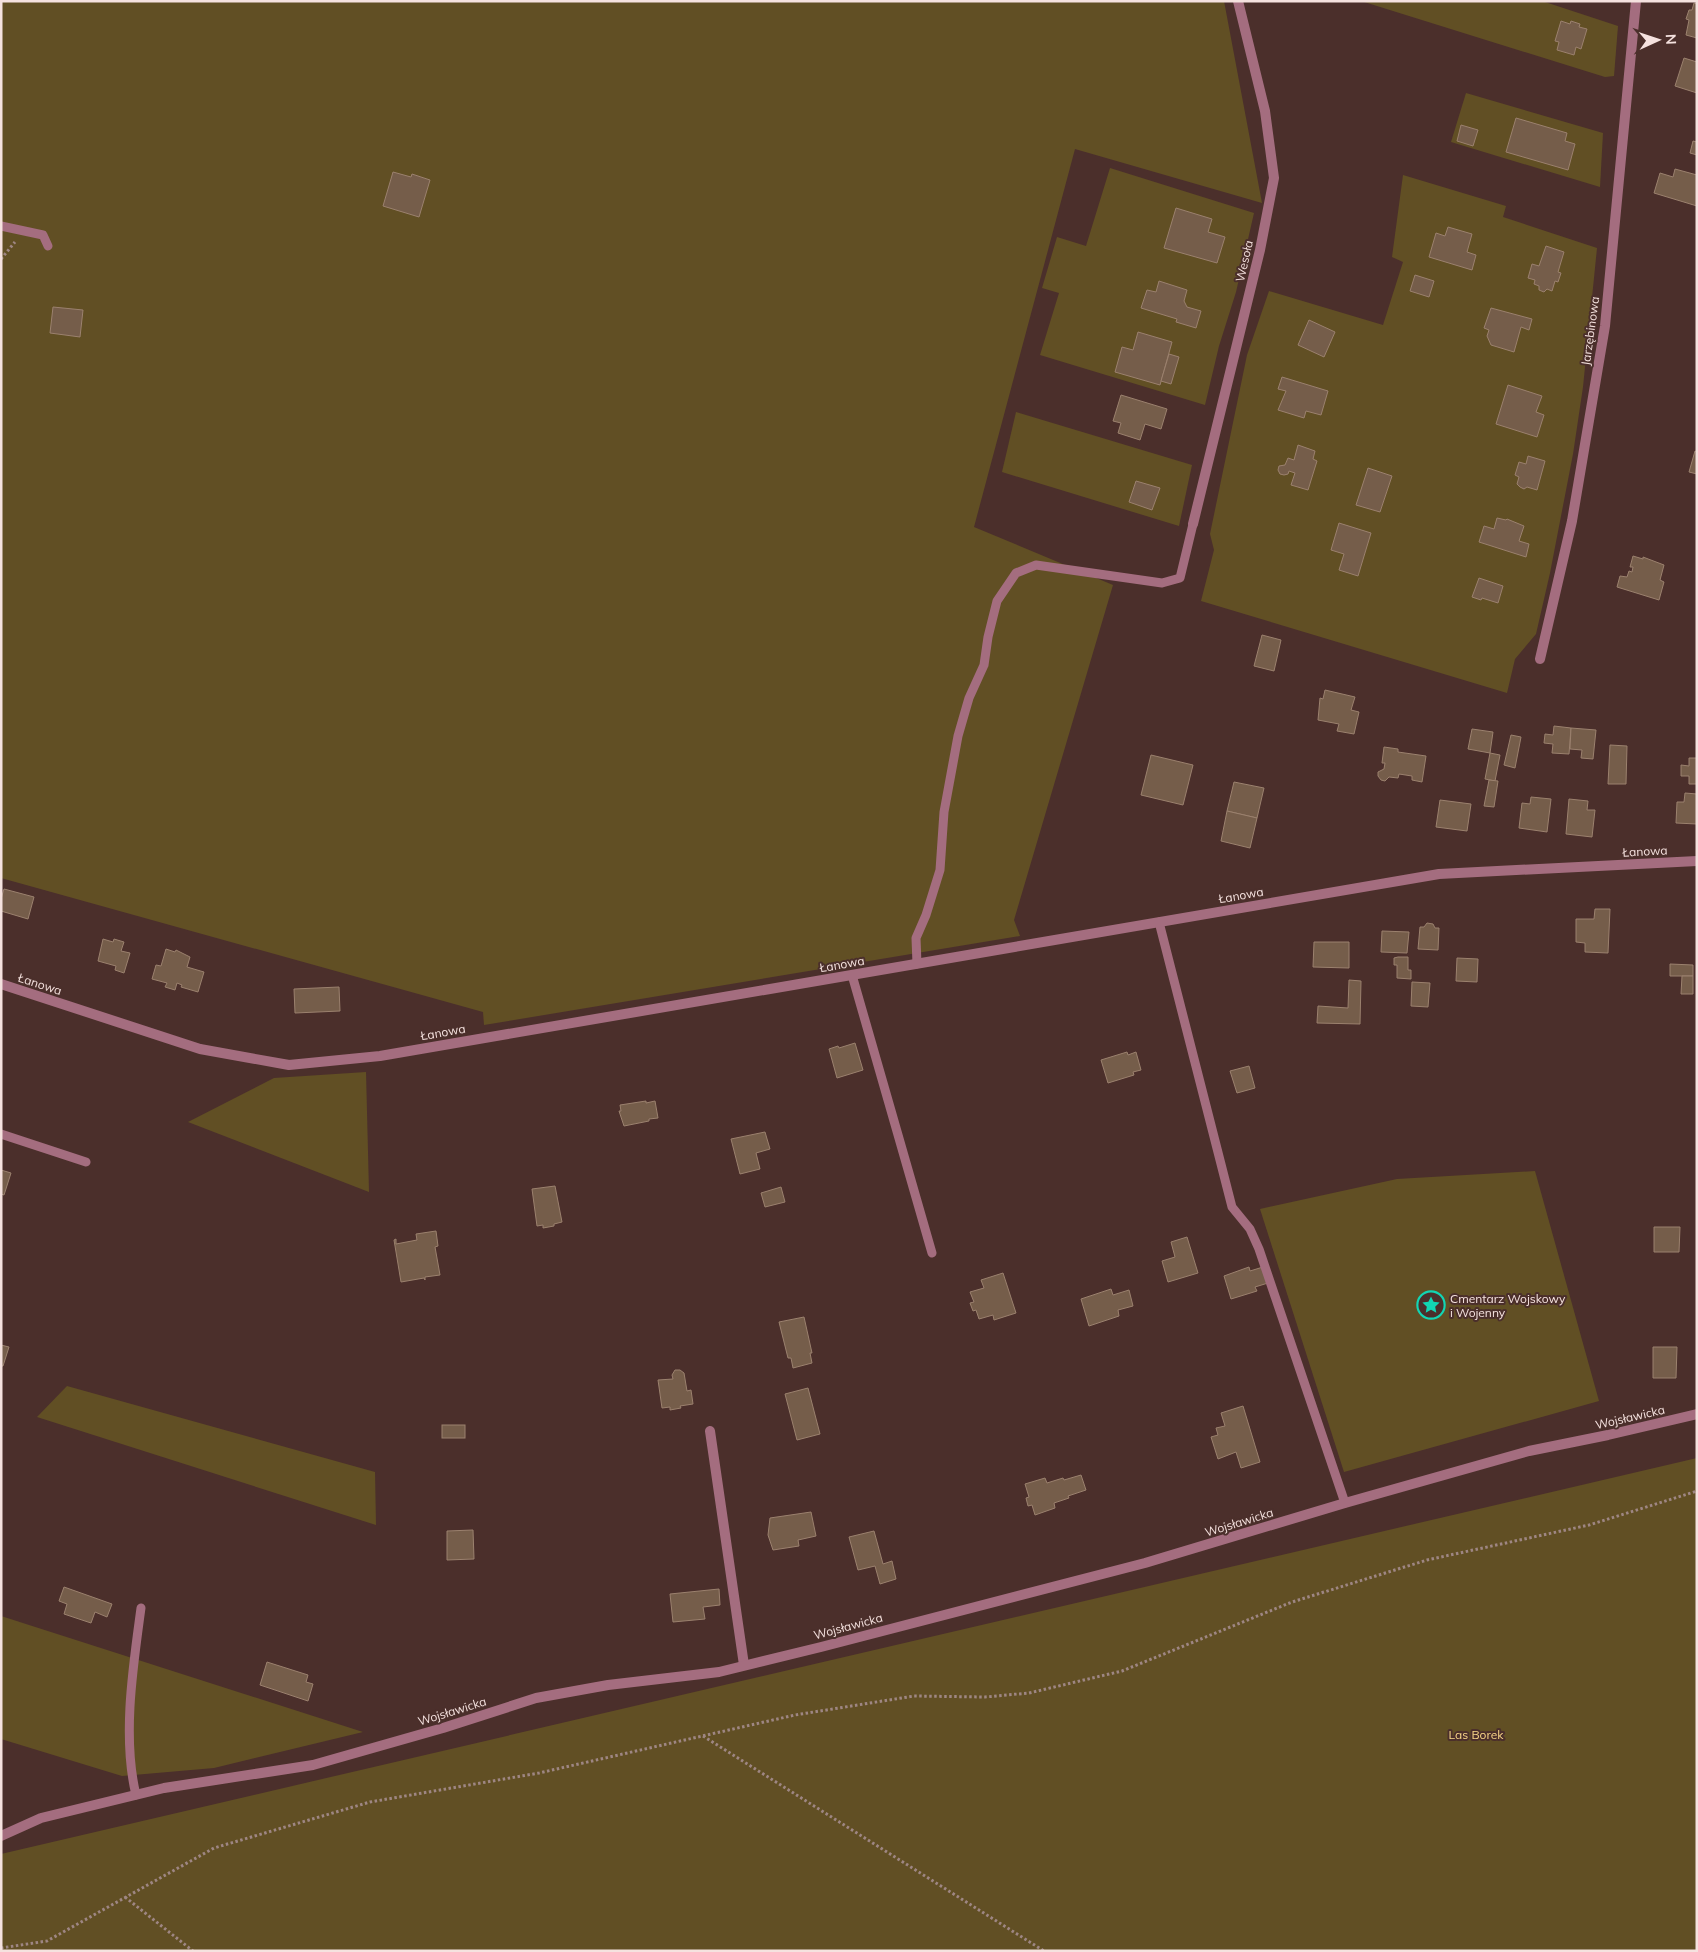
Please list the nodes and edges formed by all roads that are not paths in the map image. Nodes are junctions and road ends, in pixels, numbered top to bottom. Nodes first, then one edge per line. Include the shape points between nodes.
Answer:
1 (1238, 1) edge
2 (1636, 1) edge
3 (1, 226) edge
4 (48, 246) dead end
5 (1193, 524) joint
6 (1540, 659) dead end
7 (1697, 861) edge
8 (1159, 922) junction
9 (917, 964) junction
10 (852, 975) junction
11 (1, 984) edge
12 (1, 1134) edge
13 (86, 1162) dead end
14 (932, 1253) dead end
15 (1697, 1414) edge
16 (710, 1431) dead end
17 (1345, 1502) junction
18 (141, 1608) dead end
19 (744, 1665) junction
20 (136, 1795) junction
21 (1, 1836) edge

1 - 5 street, Wesoła via 1265,111 1274,178 1260,250
2 - 6 street, Jarzębinowa via 1605,326 1572,521
3 - 4 lane via 43,235
5 - 9 lane via 1180,578 1162,584 1036,565 1016,573 997,601 984,665 969,698 958,736 944,812 940,870 916,938
7 - 8 street, Łanowa via 1439,874
8 - 9 street, Łanowa
8 - 17 lane via 1232,1207 1250,1229 1259,1249
9 - 10 street, Łanowa
10 - 11 street, Łanowa via 380,1056 289,1065 200,1049
10 - 14 lane
12 - 13 lane
15 - 17 street, Wojsławicka via 1529,1451
16 - 19 street
17 - 19 street, Wojsławicka via 1145,1563
18 - 20 lane via 132,1682 131,1773
19 - 20 street, Wojsławicka via 719,1672 608,1685 536,1698 313,1765 191,1783
20 - 21 street, Wojsławicka via 41,1818

